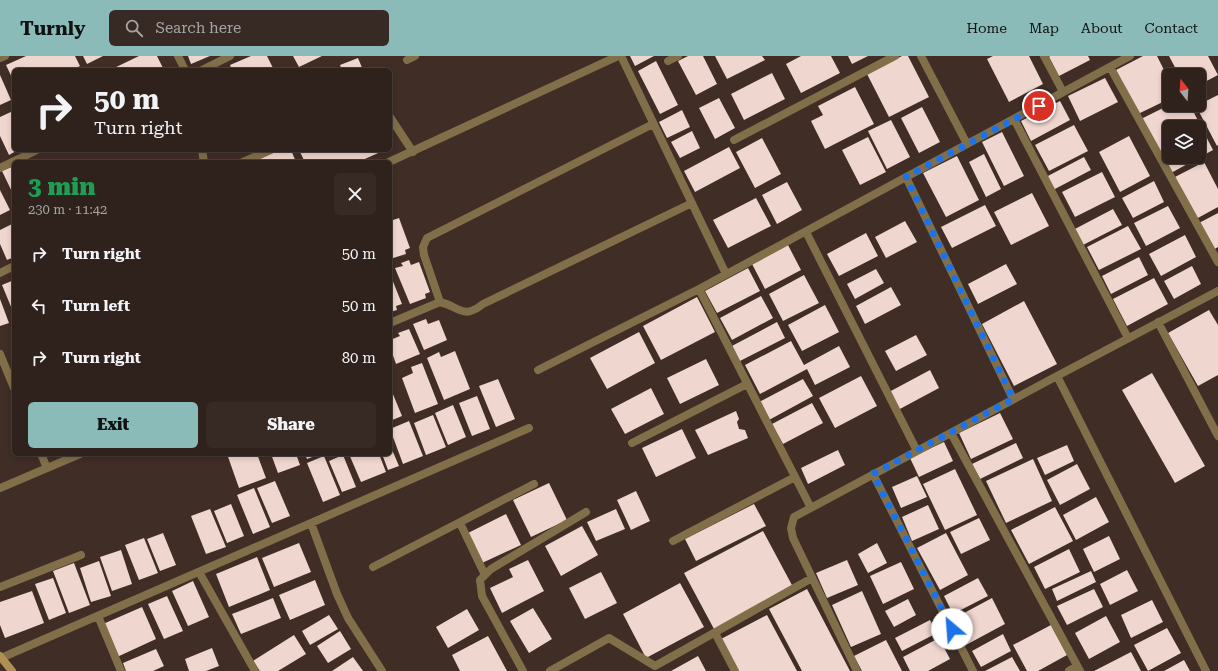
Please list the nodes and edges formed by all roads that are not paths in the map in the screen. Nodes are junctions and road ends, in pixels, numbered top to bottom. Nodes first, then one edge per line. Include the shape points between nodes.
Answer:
1 (5, 56) edge
2 (178, 56) edge
3 (230, 56) edge
4 (415, 56) edge
5 (620, 56) edge
6 (678, 56) edge
7 (895, 56) edge
8 (921, 56) edge
9 (1044, 56) edge
10 (1130, 56) edge
11 (0, 58) edge
12 (407, 60) dead end
13 (668, 61) dead end
14 (1110, 67) junction
15 (184, 68) edge
16 (206, 68) edge
17 (1064, 92) junction
18 (1014, 119) junction
19 (392, 120) edge
20 (654, 124) junction
21 (734, 140) dead end
22 (967, 144) junction
23 (33, 152) edge
24 (266, 152) edge
25 (413, 152) junction
26 (16, 160) edge
27 (248, 160) edge
28 (392, 161) edge
29 (12, 162) edge
30 (0, 168) edge
31 (906, 177) junction
32 (692, 203) junction
33 (806, 232) junction
34 (1218, 262) edge
35 (12, 267) edge
36 (0, 272) edge
37 (726, 274) junction
38 (699, 289) junction
39 (1218, 291) edge
40 (440, 302) junction
41 (392, 322) edge
42 (1158, 322) junction
43 (1128, 338) junction
44 (0, 354) edge
45 (538, 370) dead end
46 (1057, 376) junction
47 (12, 383) edge
48 (747, 384) junction
49 (1013, 399) junction
50 (529, 428) dead end
51 (951, 433) junction
52 (1218, 436) edge
53 (632, 443) dead end
54 (917, 451) junction
55 (42, 456) edge
56 (75, 456) edge
57 (47, 468) junction
58 (873, 474) junction
59 (795, 477) junction
60 (534, 484) dead end
61 (0, 488) edge
62 (811, 508) junction
63 (586, 512) dead end
64 (460, 522) junction
65 (311, 523) junction
66 (673, 541) dead end
67 (81, 555) dead end
68 (373, 567) dead end
69 (199, 572) junction
70 (485, 575) junction
71 (812, 578) junction
72 (0, 586) edge
73 (98, 616) junction
74 (715, 632) junction
75 (1, 657) edge
76 (1079, 669) edge
77 (12, 671) edge
78 (122, 671) edge
79 (255, 671) edge
80 (382, 671) edge
81 (523, 671) edge
82 (550, 671) edge
83 (735, 671) edge
84 (857, 671) edge
85 (973, 671) edge
86 (1069, 671) edge
87 (1206, 671) edge

1 - 11 street
2 - 15 street
3 - 16 street
4 - 12 street
5 - 20 street
5 - 25 street
6 - 13 street
7 - 21 street
8 - 22 street
9 - 17 street
10 - 14 street
14 - 17 street
14 - 34 street
17 - 18 street
18 - 22 street
18 - 43 street
19 - 25 street
20 - 32 street
20 - 40 street via 427,238 423,247 424,255
22 - 31 street
23 - 26 street
24 - 27 street
25 - 28 street
29 - 30 street
31 - 33 street
31 - 49 street
32 - 37 street
32 - 40 street via 483,304 476,310 466,313
33 - 37 street
33 - 54 street
35 - 36 street
37 - 38 street
38 - 45 street
38 - 48 street
39 - 42 street
40 - 41 street
42 - 43 street
42 - 52 street
43 - 46 street
44 - 47 street
46 - 49 street
46 - 87 street
48 - 53 street
48 - 59 street
49 - 51 street
50 - 65 street
51 - 54 street
51 - 76 street
54 - 58 street
55 - 57 street
56 - 57 street
57 - 61 street
58 - 62 street
58 - 85 street
59 - 62 street
59 - 66 street
60 - 64 street
62 - 71 street via 794,517 791,528 793,538
63 - 70 street
64 - 68 street
64 - 70 street
65 - 69 street
65 - 80 street via 348,618
67 - 72 street
69 - 73 street
69 - 79 street
70 - 81 street via 480,580 482,596
71 - 74 street
71 - 84 street
73 - 75 street
73 - 78 street
74 - 82 street via 655,666 609,638
74 - 83 street
75 - 77 street
76 - 86 street

